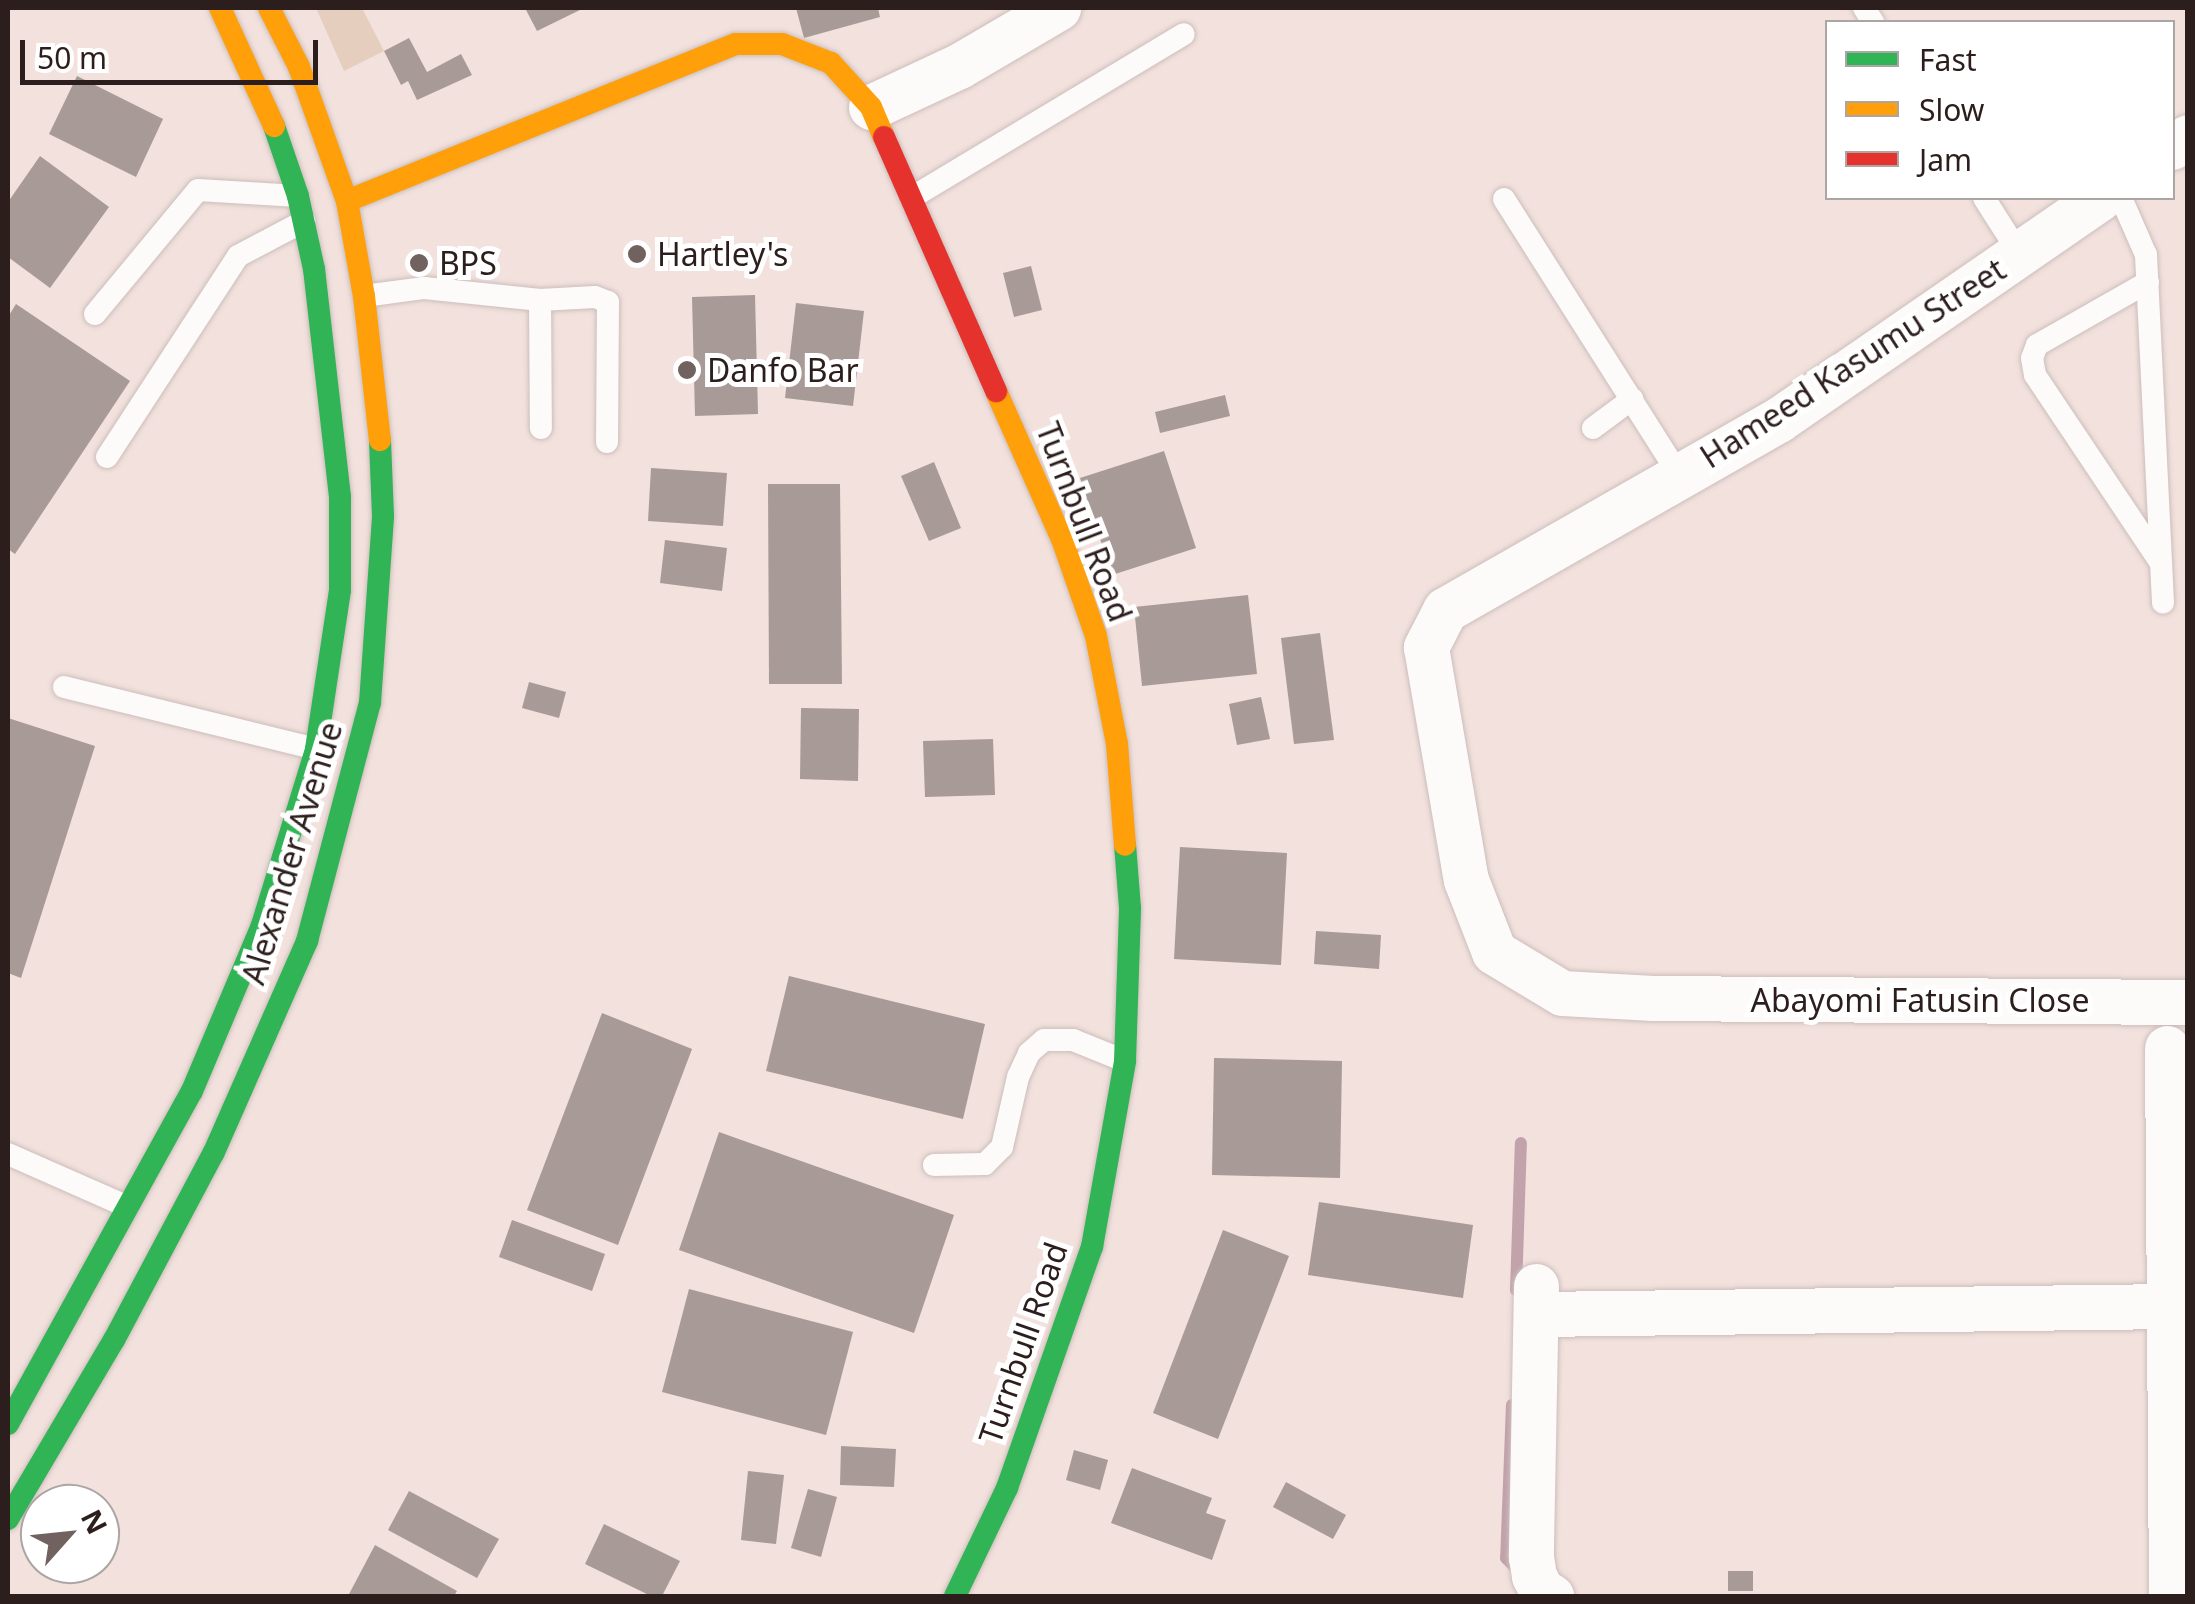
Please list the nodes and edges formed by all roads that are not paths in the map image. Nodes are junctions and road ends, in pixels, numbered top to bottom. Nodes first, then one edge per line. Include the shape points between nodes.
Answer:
1 (220, 8) edge
2 (270, 8) edge
3 (1058, 8) edge
4 (1184, 34) dead end
5 (871, 107) junction
6 (298, 196) junction
7 (911, 198) junction
8 (1504, 199) dead end
9 (347, 200) junction
10 (1985, 200) edge
11 (2097, 200) edge
12 (2122, 200) edge
13 (304, 222) junction
14 (2019, 254) junction
15 (2148, 282) junction
16 (364, 296) junction
17 (540, 300) junction
18 (96, 314) dead end
19 (1632, 399) junction
20 (541, 428) dead end
21 (1593, 428) dead end
22 (608, 442) dead end
23 (106, 457) dead end
24 (1680, 476) junction
25 (2161, 563) junction
26 (2163, 603) dead end
27 (1444, 610) joint
28 (64, 688) dead end
29 (316, 750) junction
30 (2188, 1002) edge
31 (2167, 1048) dead end
32 (1125, 1061) junction
33 (8, 1154) edge
34 (934, 1165) dead end
35 (131, 1209) junction
36 (2170, 1306) junction
37 (8, 1424) edge
38 (8, 1518) edge
39 (955, 1596) edge
40 (1551, 1596) edge
41 (2171, 1596) edge

1 - 6 main road, Alexander Avenue via 266,104
2 - 9 main road, Alexander Avenue via 300,67
3 - 5 street via 960,66
4 - 7 lane
5 - 7 main road, Turnbull Road
5 - 9 main road, Turnbull Road via 831,63 782,44 736,44
6 - 13 main road, Alexander Avenue
6 - 18 lane via 198,190
7 - 32 main road, Turnbull Road via 1062,539 1096,636 1116,744 1130,908
8 - 19 lane
9 - 16 main road, Alexander Avenue
10 - 14 lane
11 - 14 street, Hameed Kasumu Street
12 - 15 lane via 2146,255
13 - 23 lane via 238,256
13 - 29 main road, Alexander Avenue via 326,350 340,498 340,590
14 - 24 street, Hameed Kasumu Street via 1778,420
15 - 25 lane
15 - 25 lane via 2037,345 2032,358 2035,376
16 - 17 lane via 424,288
16 - 38 main road, Alexander Avenue via 380,436 380,606 370,703 317,905 262,1050 214,1152 114,1340
17 - 20 lane
17 - 22 lane via 608,302
19 - 21 lane
19 - 24 lane
24 - 27 street, Hameed Kasumu Street
25 - 26 lane
27 - 30 street, Abayomi Fatusin Close via 1426,646 1466,880 1494,952 1562,992
28 - 29 lane
29 - 35 main road, Alexander Avenue via 262,925 192,1091
31 - 36 street
32 - 34 lane via 1072,1040 1044,1040 1018,1076 1002,1148 985,1164
32 - 39 main road, Turnbull Road via 1092,1247 1007,1488
33 - 35 lane
35 - 37 main road, Alexander Avenue
36 - 40 street via 1536,1298 1530,1557 1541,1590
36 - 41 street

